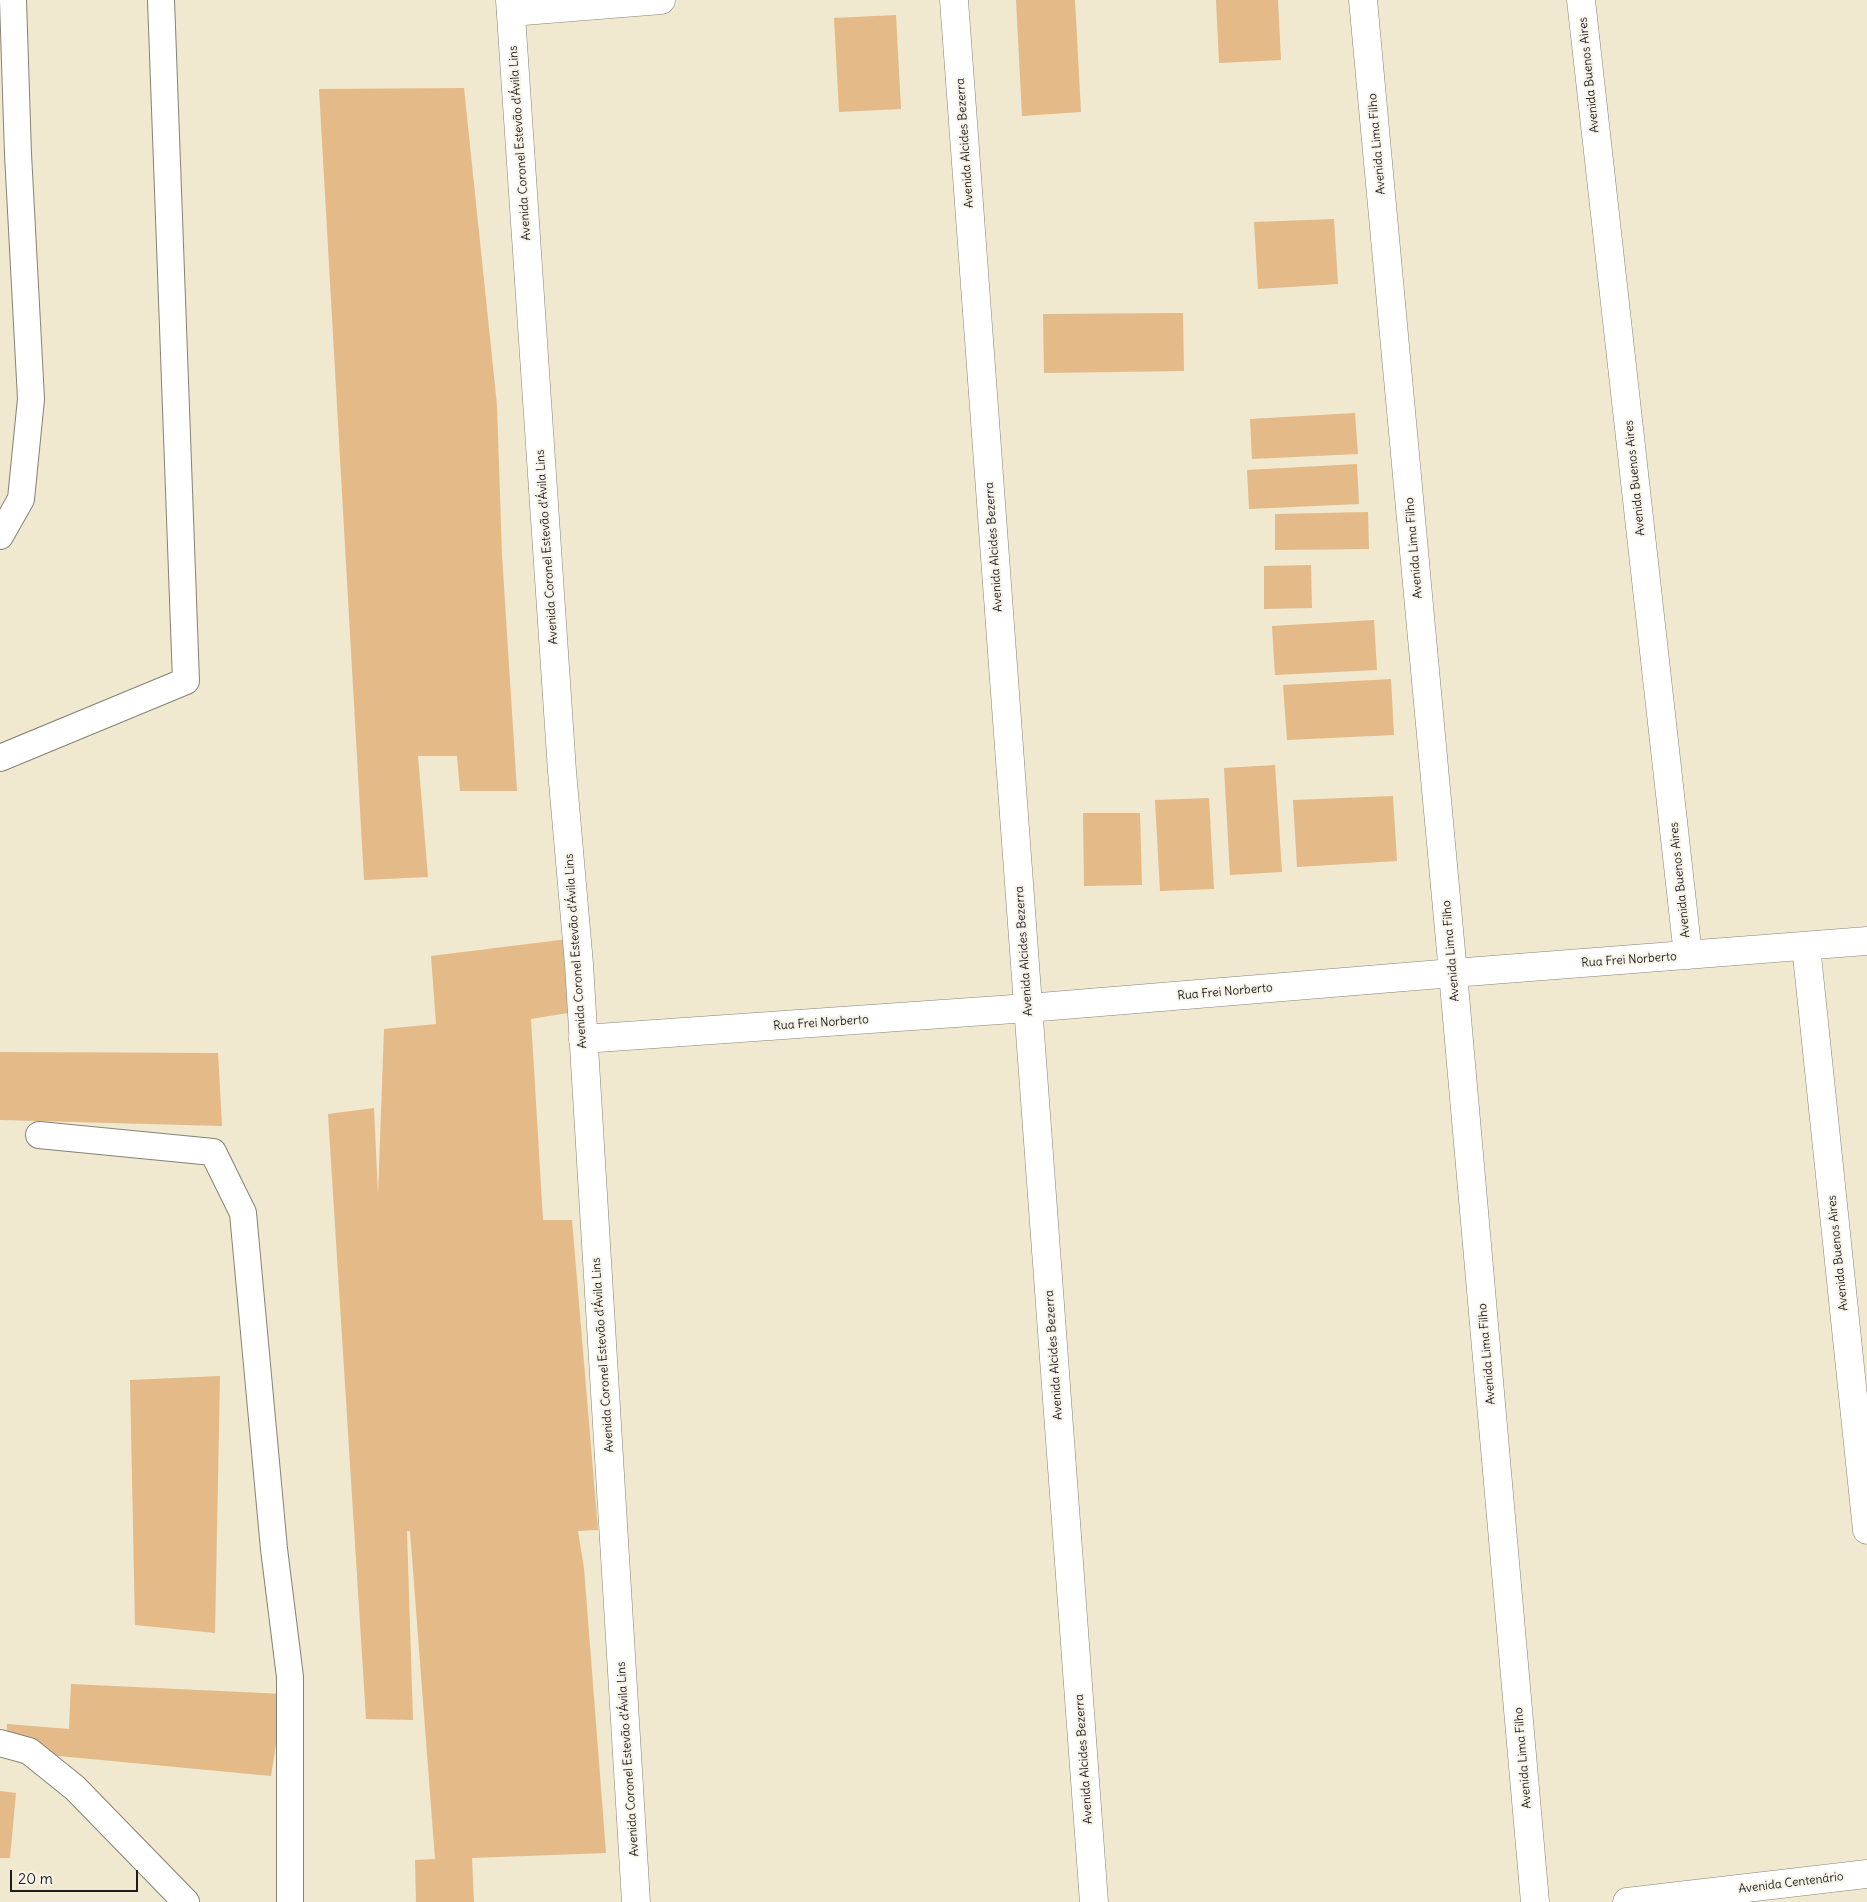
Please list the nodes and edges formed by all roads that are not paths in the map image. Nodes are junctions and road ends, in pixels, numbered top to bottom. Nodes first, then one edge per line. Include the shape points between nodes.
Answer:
1 (13, 0) edge
2 (161, 0) edge
3 (661, 0) edge
4 (954, 0) edge
5 (1363, 0) edge
6 (1581, 0) edge
7 (511, 6) edge
8 (0, 536) edge
9 (0, 758) edge
10 (1867, 941) edge
11 (1806, 946) junction
12 (1688, 955) junction
13 (1453, 973) junction
14 (1028, 1008) junction
15 (583, 1039) junction
16 (39, 1135) dead end
17 (1867, 1530) edge
18 (0, 1743) edge
19 (1867, 1874) edge
20 (186, 1902) edge
21 (290, 1902) edge
22 (636, 1902) edge
23 (1094, 1902) edge
24 (1535, 1902) edge
25 (1626, 1902) edge

1 - 8 lane via 31,399 21,499
2 - 9 lane via 186,681
3 - 7 street
4 - 14 street, Avenida Alcides Bezerra
5 - 13 street, Avenida Lima Filho
6 - 12 street, Avenida Buenos Aires
7 - 15 street, Avenida Coronel Estevão d'Ávila Lins via 561,761
10 - 11 street, Rua Frei Norberto
11 - 12 street, Rua Frei Norberto
11 - 17 street, Avenida Buenos Aires
12 - 13 street, Rua Frei Norberto
13 - 14 street, Rua Frei Norberto
13 - 24 street, Avenida Lima Filho
14 - 15 street, Rua Frei Norberto
14 - 23 street, Avenida Alcides Bezerra
15 - 22 street, Avenida Coronel Estevão d'Ávila Lins
16 - 21 lane via 213,1152 243,1213 274,1549 290,1677
18 - 20 lane via 29,1752 75,1788
19 - 25 street, Avenida Centenário

